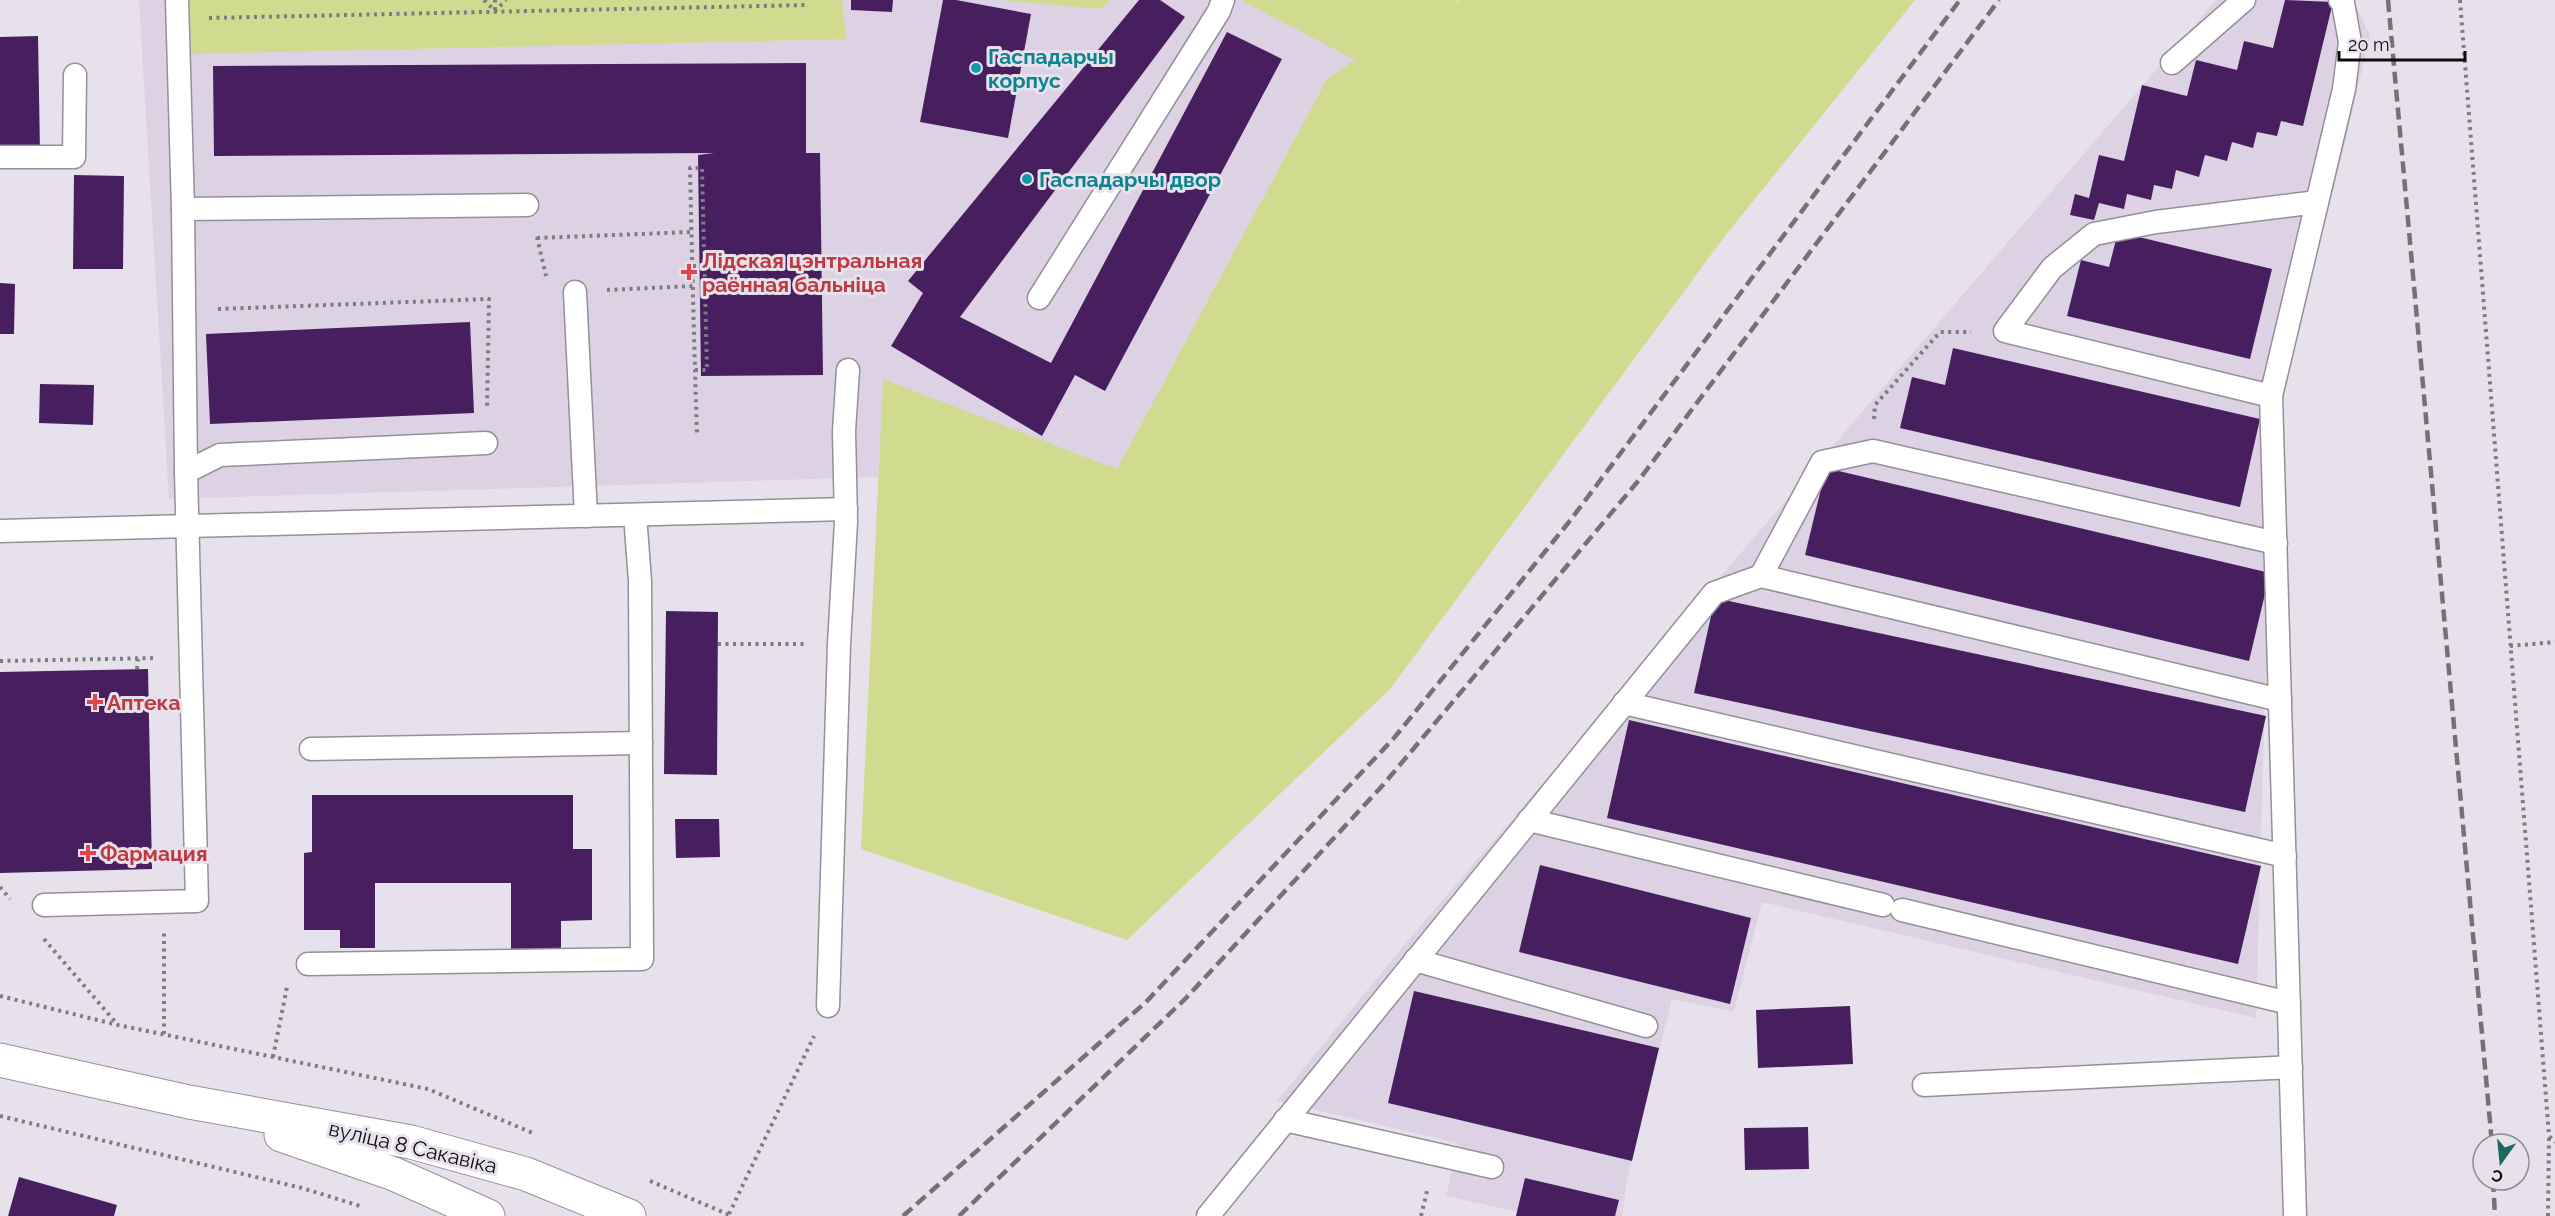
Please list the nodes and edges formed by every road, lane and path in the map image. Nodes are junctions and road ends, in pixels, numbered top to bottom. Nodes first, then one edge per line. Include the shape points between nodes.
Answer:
1 (484, 0) edge
2 (495, 0) edge
3 (506, 0) edge
4 (1223, 0) edge
5 (2244, 0) edge
6 (2340, 0) edge
7 (2460, 0) edge
8 (806, 5) dead end
9 (176, 10) edge
10 (495, 11) junction
11 (2172, 63) dead end
12 (75, 75) dead end
13 (0, 157) edge
14 (2317, 202) junction
15 (526, 205) dead end
16 (183, 209) junction
17 (692, 232) junction
18 (537, 238) dead end
19 (693, 266) junction
20 (705, 266) junction
21 (575, 292) dead end
22 (1039, 298) dead end
23 (184, 310) junction
24 (2005, 331) junction
25 (695, 370) junction
26 (848, 370) dead end
27 (2271, 396) junction
28 (697, 434) dead end
29 (486, 443) joint
30 (1873, 451) junction
31 (186, 472) junction
32 (846, 509) junction
33 (635, 515) junction
34 (586, 516) junction
35 (187, 525) junction
36 (0, 531) edge
37 (2276, 543) junction
38 (1761, 576) junction
39 (2555, 642) edge
40 (718, 644) dead end
41 (839, 644) junction
42 (2510, 646) junction
43 (191, 658) junction
44 (138, 659) junction
45 (0, 662) edge
46 (137, 669) dead end
47 (2280, 700) junction
48 (1624, 703) junction
49 (641, 743) junction
50 (311, 749) dead end
51 (1529, 820) junction
52 (2285, 856) junction
53 (0, 887) edge
54 (165, 902) junction
55 (15, 904) dead end
56 (44, 905) dead end
57 (37, 930) dead end
58 (1415, 960) junction
59 (308, 964) joint
60 (0, 996) edge
61 (2289, 1003) junction
62 (828, 1006) joint
63 (1646, 1026) dead end
64 (164, 1034) dead end
65 (273, 1057) dead end
66 (0, 1060) edge
67 (2291, 1067) junction
68 (1924, 1085) dead end
69 (189, 1102) junction
70 (0, 1116) edge
71 (1286, 1120) junction
72 (2549, 1136) junction
73 (2555, 1142) edge
74 (1492, 1167) dead end
75 (368, 1209) dead end
76 (729, 1214) dead end
77 (488, 1216) edge
78 (629, 1216) edge
79 (1208, 1216) edge
80 (2295, 1216) edge
81 (2548, 1216) edge

1 - 10 path
2 - 10 path
3 - 10 path
4 - 22 lane
5 - 11 lane
6 - 14 lane via 2350,42 2344,89
7 - 42 path
8 - 10 path
9 - 10 path
9 - 16 lane
12 - 13 lane via 74,157
14 - 24 lane via 2156,222 2094,234 2052,268
14 - 27 lane
15 - 16 lane
16 - 23 lane
17 - 18 path
17 - 19 path
17 - 20 path via 690,168 702,168
19 - 20 path
19 - 25 path
20 - 25 path via 707,370
21 - 34 lane
23 - 29 path via 489,299
23 - 31 lane
24 - 27 lane
24 - 30 path via 1940,332 1875,405
25 - 28 path
26 - 32 lane via 844,431
27 - 37 lane
29 - 31 lane via 220,455
30 - 37 lane
30 - 38 lane via 1822,462
31 - 35 lane
32 - 33 lane
32 - 41 lane
33 - 34 lane
33 - 49 lane via 640,581
34 - 35 lane
35 - 36 lane
35 - 43 lane
37 - 47 lane
38 - 47 lane
38 - 48 lane via 1713,593
39 - 42 path
40 - 41 path
41 - 62 lane
42 - 72 path
43 - 44 path
43 - 54 lane via 197,901
44 - 45 path
44 - 46 path
47 - 52 lane
48 - 51 lane
48 - 52 lane
49 - 50 lane
49 - 59 lane via 642,958
51 - 58 lane
51 - 61 lane
52 - 61 lane
53 - 55 path
54 - 56 lane
54 - 64 path
57 - 60 path via 118,1025
58 - 63 lane
58 - 71 lane
59 - 65 path via 286,989
61 - 67 lane
62 - 76 path
66 - 69 main road, вуліца 8 Сакавіка
67 - 68 lane
67 - 80 lane
69 - 77 main road, вуліца 8 Сакавіка via 394,1174
69 - 78 main road, вуліца 8 Сакавіка via 411,1142 526,1174
70 - 75 path via 302,1188
71 - 74 lane
71 - 79 lane
72 - 73 path
72 - 81 path

